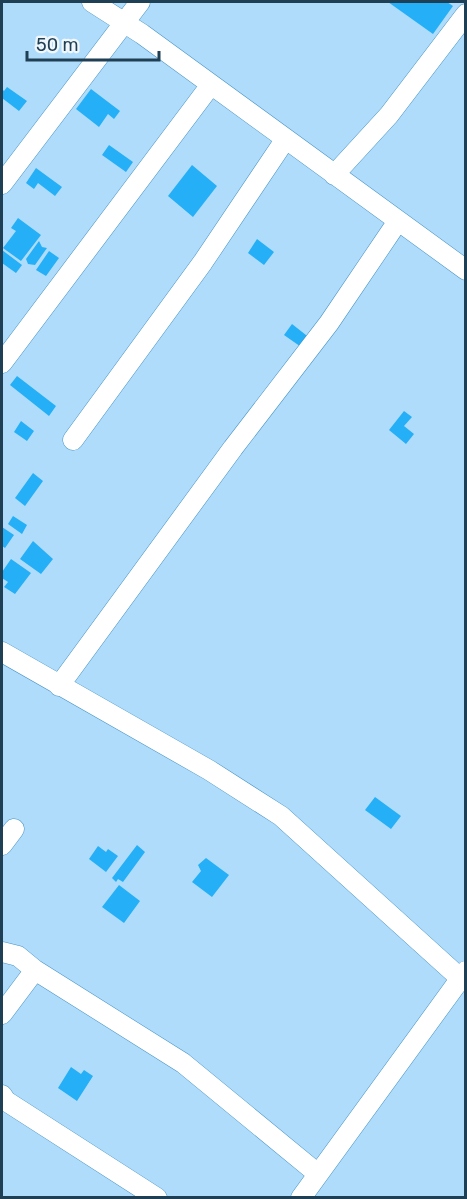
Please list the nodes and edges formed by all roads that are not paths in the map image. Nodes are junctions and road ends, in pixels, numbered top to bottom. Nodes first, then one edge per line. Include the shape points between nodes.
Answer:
1 (92, 2) edge
2 (140, 2) edge
3 (465, 14) edge
4 (123, 24) junction
5 (210, 86) junction
6 (285, 140) junction
7 (334, 175) junction
8 (2, 184) edge
9 (398, 221) junction
10 (465, 270) edge
11 (2, 363) edge
12 (73, 440) dead end
13 (2, 652) edge
14 (59, 686) junction
15 (14, 829) dead end
16 (2, 845) edge
17 (2, 952) edge
18 (35, 970) junction
19 (463, 975) edge
20 (2, 1014) edge
21 (2, 1095) edge
22 (318, 1174) junction
23 (157, 1197) edge
24 (301, 1197) edge

1 - 4 street
2 - 4 street
3 - 7 street via 389,114
4 - 5 street
4 - 8 street
5 - 6 street
5 - 11 street
6 - 7 street
6 - 12 street via 203,262
7 - 9 street
9 - 10 street
9 - 14 street via 329,322
13 - 14 street
14 - 19 street via 209,770 281,816
15 - 16 street
17 - 18 street via 18,956
18 - 20 street
18 - 22 street via 183,1063
19 - 22 street
21 - 23 street
22 - 24 street

